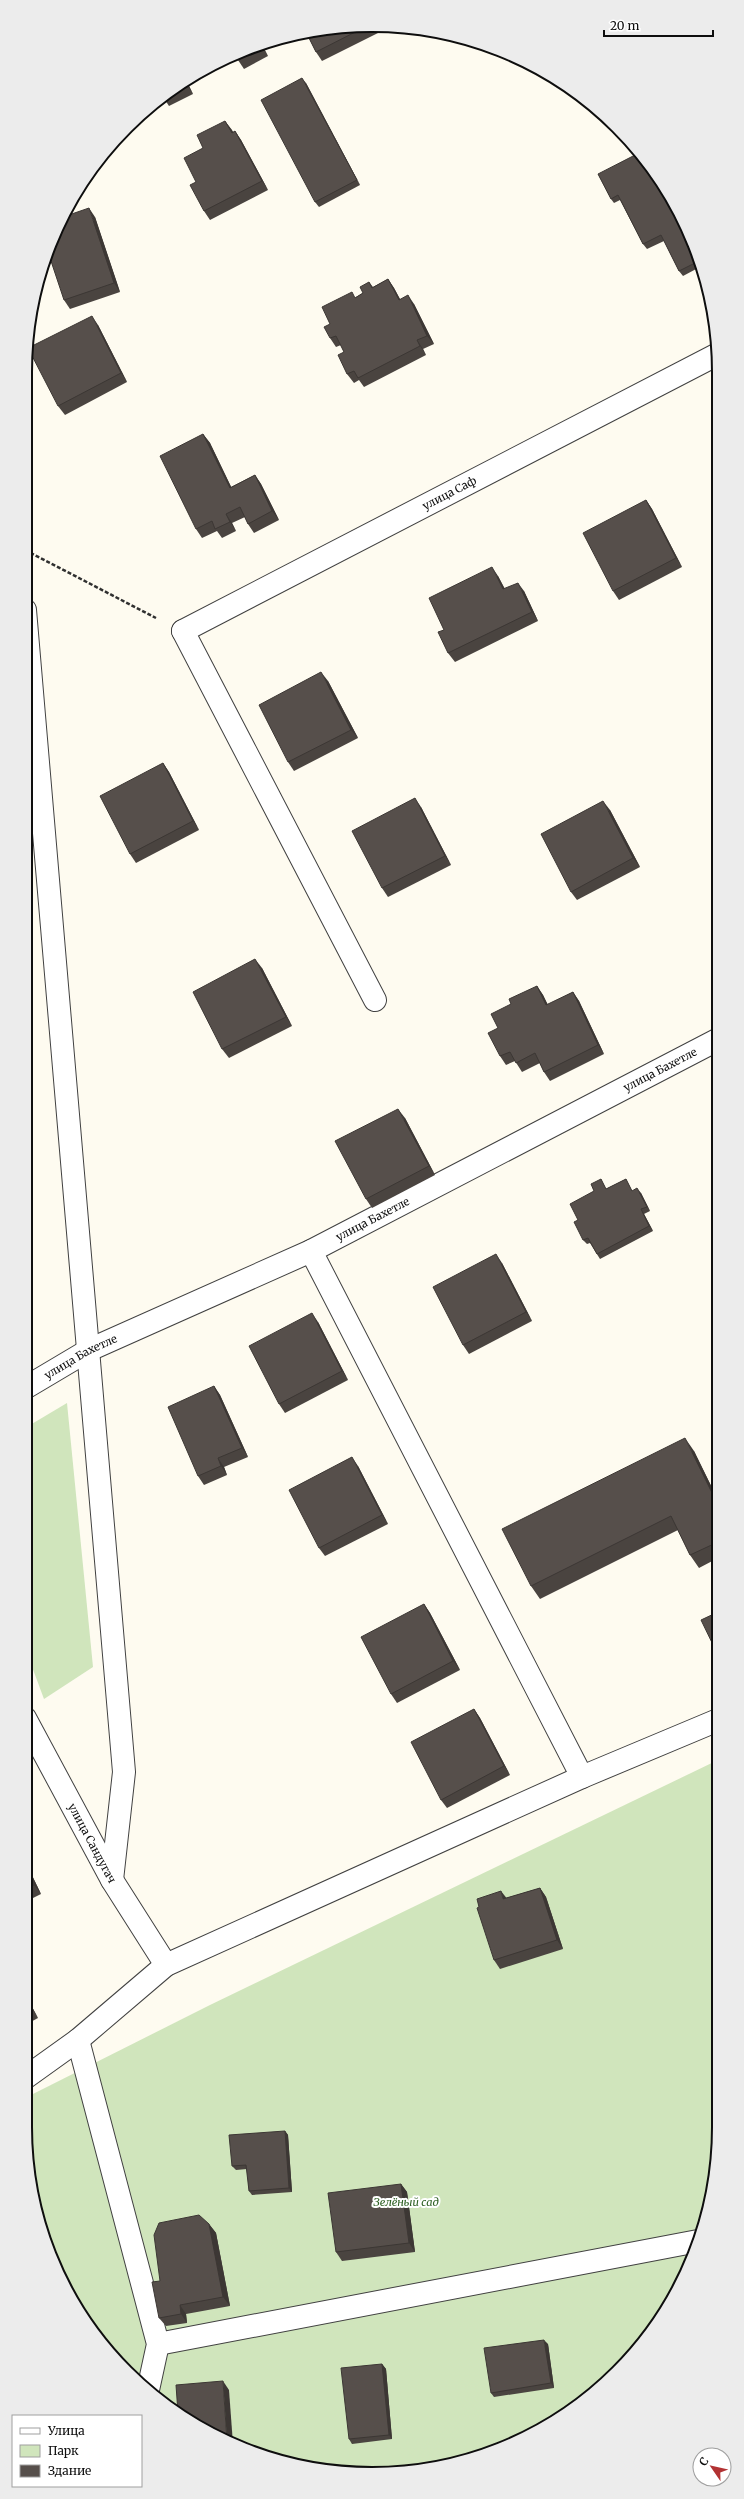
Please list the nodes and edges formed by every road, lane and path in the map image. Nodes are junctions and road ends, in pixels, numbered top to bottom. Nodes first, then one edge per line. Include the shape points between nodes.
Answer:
1 (711, 357) edge
2 (32, 554) edge
3 (184, 631) junction
4 (32, 691) edge
5 (375, 1000) dead end
6 (712, 1043) edge
7 (311, 1251) junction
8 (89, 1350) junction
9 (32, 1384) edge
10 (712, 1723) edge
11 (32, 1731) edge
12 (582, 1777) junction
13 (112, 1880) junction
14 (166, 1965) junction
15 (78, 2040) junction
16 (32, 2073) edge
17 (692, 2242) edge
18 (158, 2344) junction
19 (149, 2384) edge

1 - 3 street, улица Саф
2 - 3 path
3 - 5 street
4 - 8 street
6 - 7 street, улица Бахетле
7 - 8 street, улица Бахетле
7 - 12 street
8 - 9 street, улица Бахетле
8 - 13 street via 124,1772
10 - 12 street
11 - 13 street, улица Сандугач
12 - 14 street
13 - 14 street, улица Сандугач
14 - 15 street
15 - 16 street
15 - 18 street
17 - 18 street
18 - 19 street

